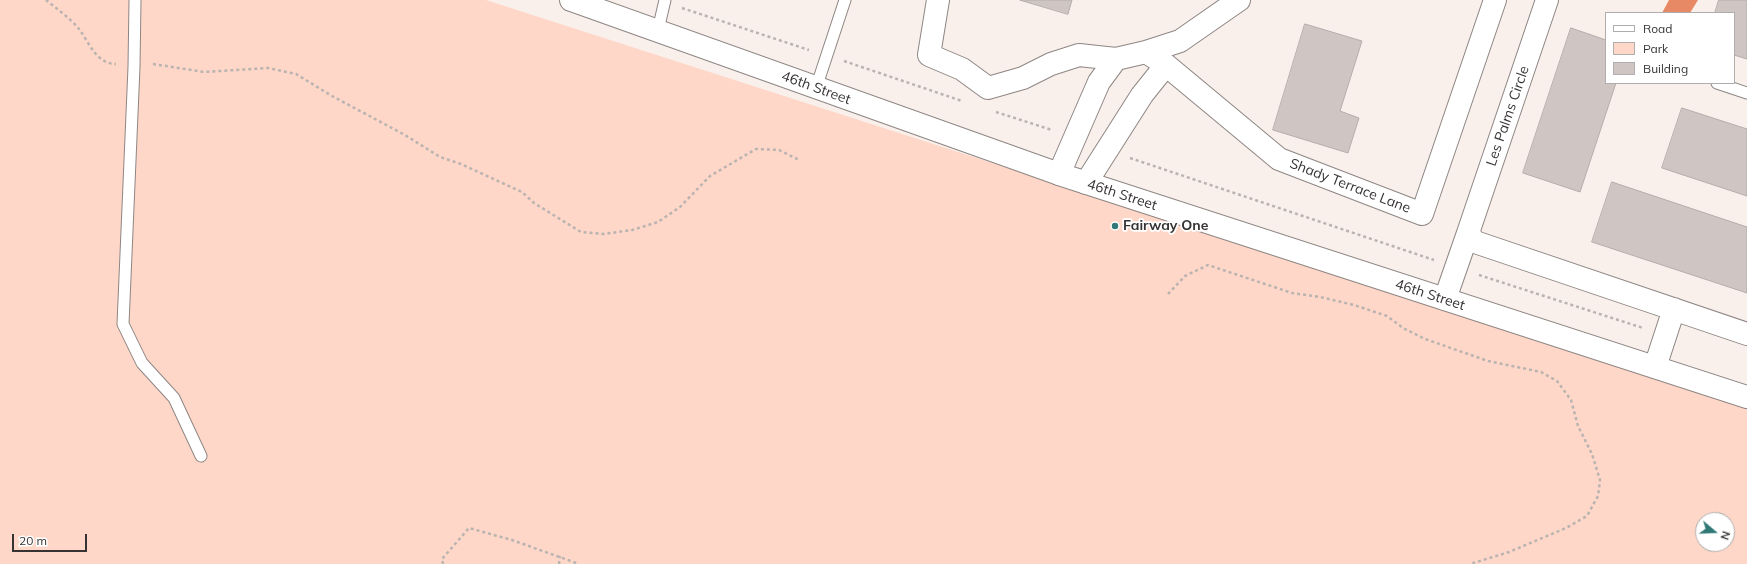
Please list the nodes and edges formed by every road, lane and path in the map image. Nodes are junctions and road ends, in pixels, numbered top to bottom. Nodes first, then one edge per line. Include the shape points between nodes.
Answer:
1 (46, 0) edge
2 (135, 0) edge
3 (571, 0) edge
4 (845, 0) edge
5 (938, 0) edge
6 (1239, 0) edge
7 (1495, 0) edge
8 (1547, 0) edge
9 (665, 1) edge
10 (658, 30) junction
11 (1146, 52) junction
12 (827, 56) junction
13 (1116, 59) junction
14 (134, 64) junction
15 (1171, 70) junction
16 (1720, 84) edge
17 (816, 88) junction
18 (1747, 93) edge
19 (963, 101) dead end
20 (993, 111) dead end
21 (1075, 138) junction
22 (1107, 150) junction
23 (799, 160) dead end
24 (1059, 174) junction
25 (1086, 183) junction
26 (1468, 233) junction
27 (1456, 268) junction
28 (1168, 294) dead end
29 (1445, 299) junction
30 (1674, 309) junction
31 (1747, 334) edge
32 (1666, 335) junction
33 (1655, 367) junction
34 (1747, 396) edge
35 (201, 456) dead end
36 (560, 556) junction
37 (443, 564) edge
38 (559, 564) edge
39 (579, 564) edge
40 (1470, 564) edge

1 - 14 path via 79,30 92,51 110,64
2 - 14 lane
3 - 10 street, 46th Street
4 - 12 lane
5 - 13 street via 929,55 962,68 988,88 1023,78 1051,64 1079,55
6 - 11 street via 1180,41
7 - 15 street, Shady Terrace Lane via 1422,214 1278,159
8 - 26 street, Les Palms Circle
9 - 10 lane
9 - 12 path
10 - 17 street, 46th Street
11 - 13 street
11 - 15 street
12 - 17 lane
12 - 19 path
13 - 21 street via 1099,82
14 - 23 path via 204,72 268,68 296,74 440,157 522,192 534,203 581,232 604,234 632,230 658,222 680,206 710,176 756,149 779,150
14 - 35 lane via 123,324 142,363 174,398
15 - 22 street via 1142,95
16 - 18 lane
17 - 24 street, 46th Street
20 - 21 path
21 - 24 street
22 - 25 street
22 - 27 path
24 - 25 street, 46th Street
25 - 29 street, 46th Street
26 - 27 street, Les Palms Circle
26 - 30 street via 1475,242
27 - 29 street, Les Palms Circle
27 - 32 path
28 - 40 path via 1185,276 1208,265 1292,293 1354,305 1387,316 1403,328 1426,339 1488,361 1541,372 1557,381 1571,400 1578,426 1592,454 1600,480 1598,496 1588,516 1566,528 1509,552
29 - 33 street, 46th Street
30 - 31 street
30 - 32 street
32 - 33 street
33 - 34 street, 46th Street
36 - 37 path via 469,528 442,559
36 - 38 path
36 - 39 path

